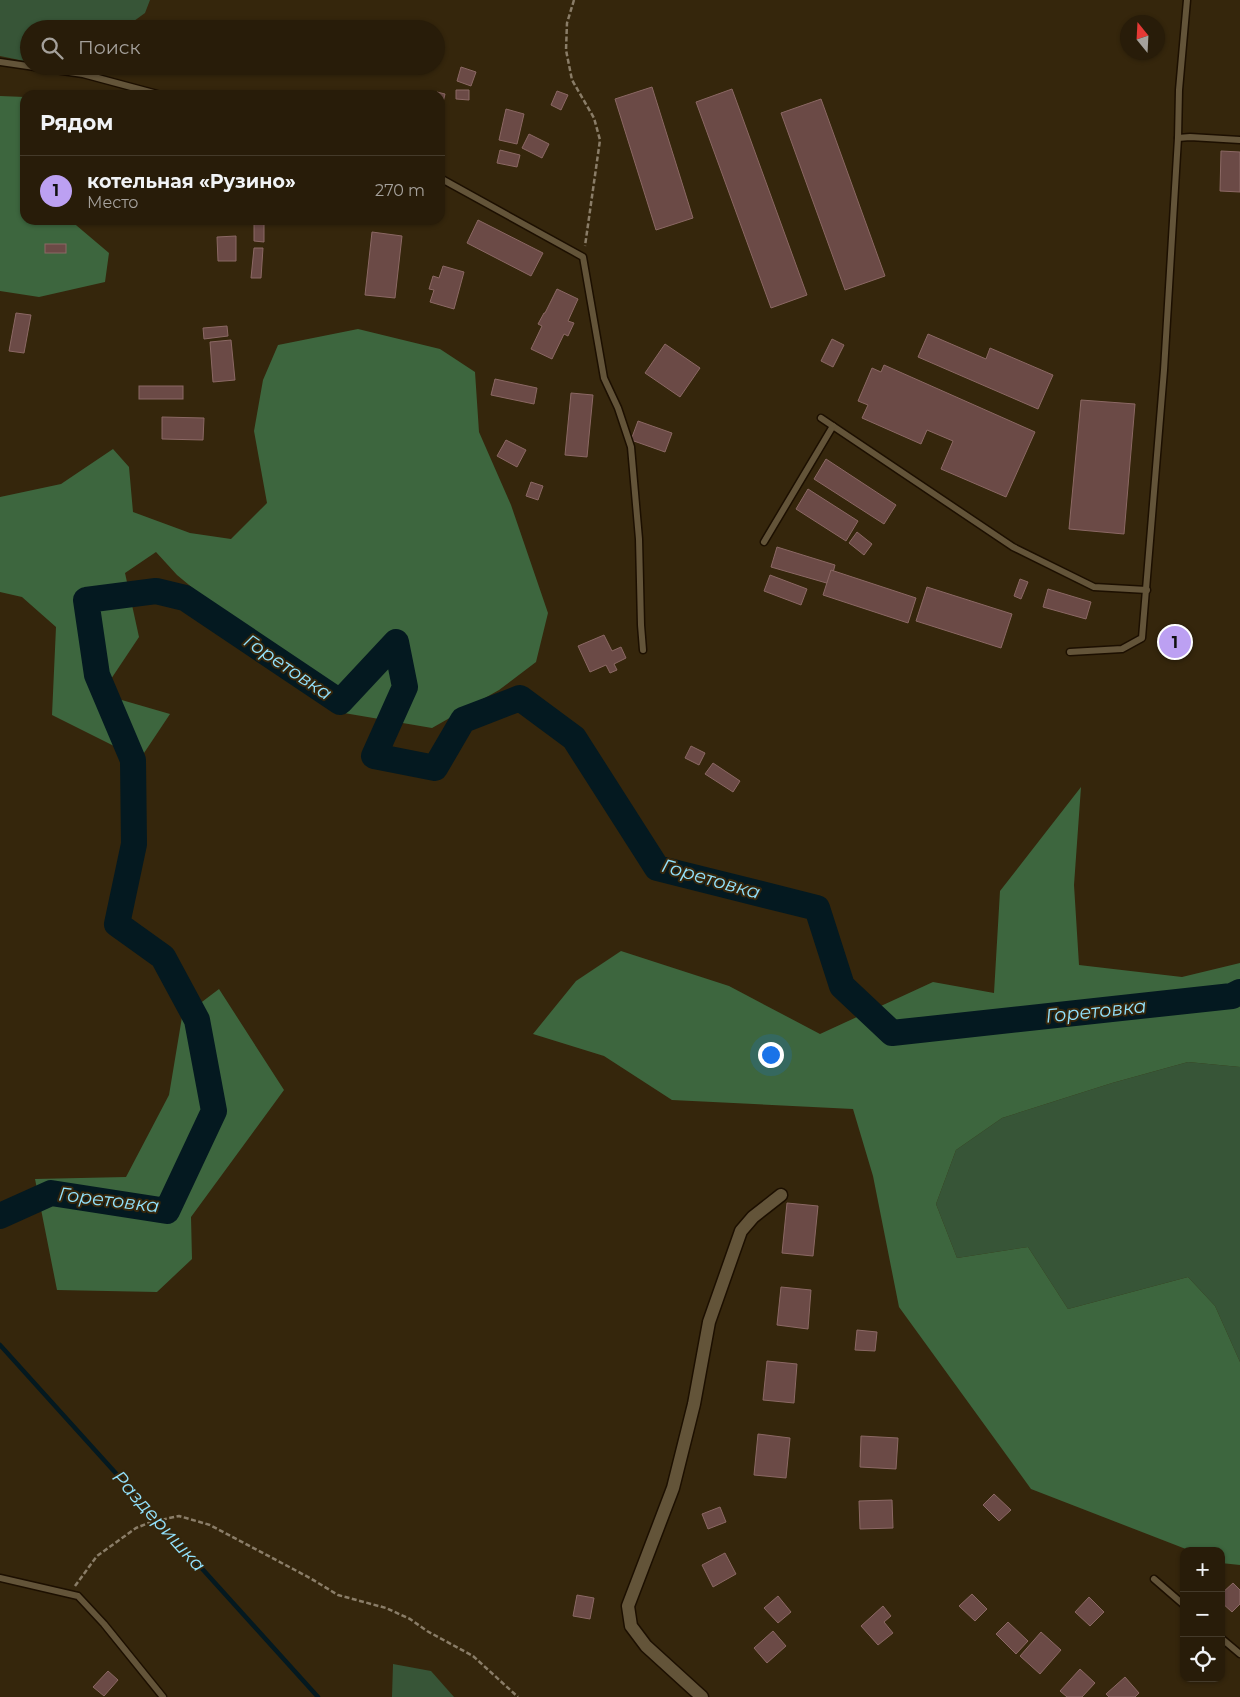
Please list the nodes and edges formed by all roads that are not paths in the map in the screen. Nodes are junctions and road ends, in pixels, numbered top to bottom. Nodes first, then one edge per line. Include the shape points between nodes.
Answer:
1 (1188, 0) edge
2 (0, 62) edge
3 (20, 65) edge
4 (87, 75) edge
5 (142, 90) edge
6 (1178, 138) junction
7 (1240, 140) edge
8 (445, 181) edge
9 (821, 418) dead end
10 (833, 426) junction
11 (764, 542) dead end
12 (1147, 590) junction
13 (644, 650) dead end
14 (1070, 652) dead end
15 (781, 1195) dead end
16 (0, 1578) edge
17 (1154, 1579) dead end
18 (1180, 1602) edge
19 (1225, 1641) edge
20 (1240, 1654) edge
21 (163, 1697) edge
22 (702, 1697) edge

1 - 6 lane via 1178,90
2 - 3 lane
4 - 5 lane
6 - 7 lane
6 - 12 lane
8 - 13 lane via 583,258 604,378 618,408 630,447 639,539
9 - 10 lane
10 - 11 lane
10 - 12 lane via 1013,547 1094,588
12 - 14 lane via 1142,638 1122,650
15 - 22 street via 741,1231 709,1322 694,1404 673,1488 628,1606 631,1626 646,1646
16 - 21 lane via 78,1596
17 - 18 lane
19 - 20 lane

